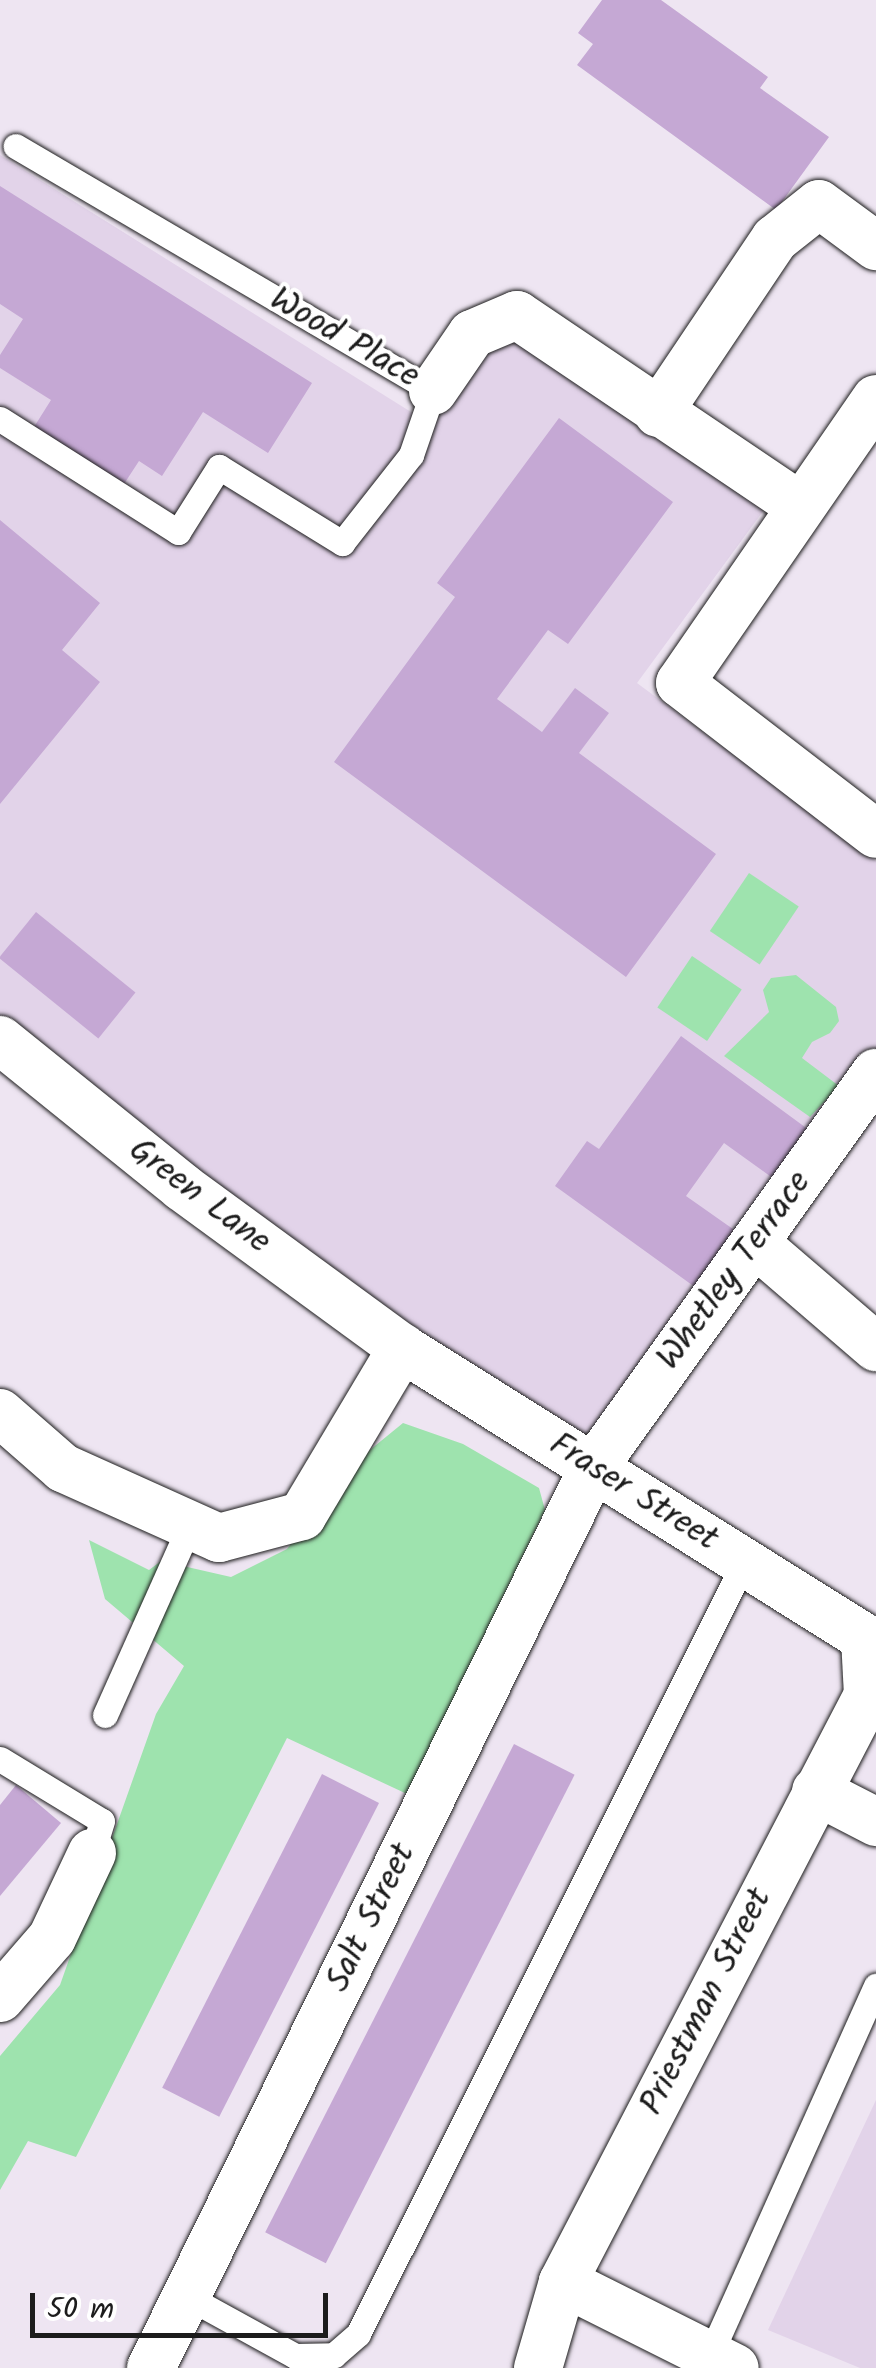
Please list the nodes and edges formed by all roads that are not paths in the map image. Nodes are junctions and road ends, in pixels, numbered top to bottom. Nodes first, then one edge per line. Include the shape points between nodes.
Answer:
1 (16, 146) dead end
2 (876, 246) edge
3 (433, 391) junction
4 (658, 413) junction
5 (0, 419) edge
6 (870, 420) edge
7 (799, 505) junction
8 (876, 834) edge
9 (0, 1040) edge
10 (876, 1073) edge
11 (755, 1243) junction
12 (876, 1347) edge
13 (402, 1348) junction
14 (0, 1412) edge
15 (594, 1468) junction
16 (190, 1525) junction
17 (744, 1563) junction
18 (864, 1638) joint
19 (105, 1715) dead end
20 (0, 1759) edge
21 (816, 1791) junction
22 (876, 1822) edge
23 (92, 1854) joint
24 (876, 1986) edge
25 (0, 1998) edge
26 (563, 2282) junction
27 (186, 2296) junction
28 (723, 2362) edge
29 (150, 2368) edge
30 (538, 2368) edge

1 - 3 lane, Wood Place
2 - 4 street via 819,204 775,239
3 - 4 street, Wood Place via 472,334 517,315
3 - 5 lane via 411,455 342,543 219,467 178,532
4 - 7 street, Wood Place
6 - 7 street
7 - 8 street via 680,683
9 - 13 street, Green Lane via 182,1186
10 - 11 street, Whetley Terrace
11 - 12 street
11 - 15 street, Whetley Terrace
13 - 15 street, Fraser Street
13 - 16 street via 302,1516 219,1538
14 - 16 street via 62,1468
15 - 17 street, Fraser Street
15 - 27 street, Salt Street
16 - 19 lane
17 - 18 street, Fraser Street
17 - 27 lane via 358,2334 334,2355 295,2356
18 - 21 street, Priestman Street via 868,1696
20 - 23 lane via 102,1822
21 - 22 street
21 - 26 street, Priestman Street
23 - 25 street via 52,1938
24 - 28 lane
26 - 28 street
26 - 30 street, Priestman Street
27 - 29 street, Salt Street

